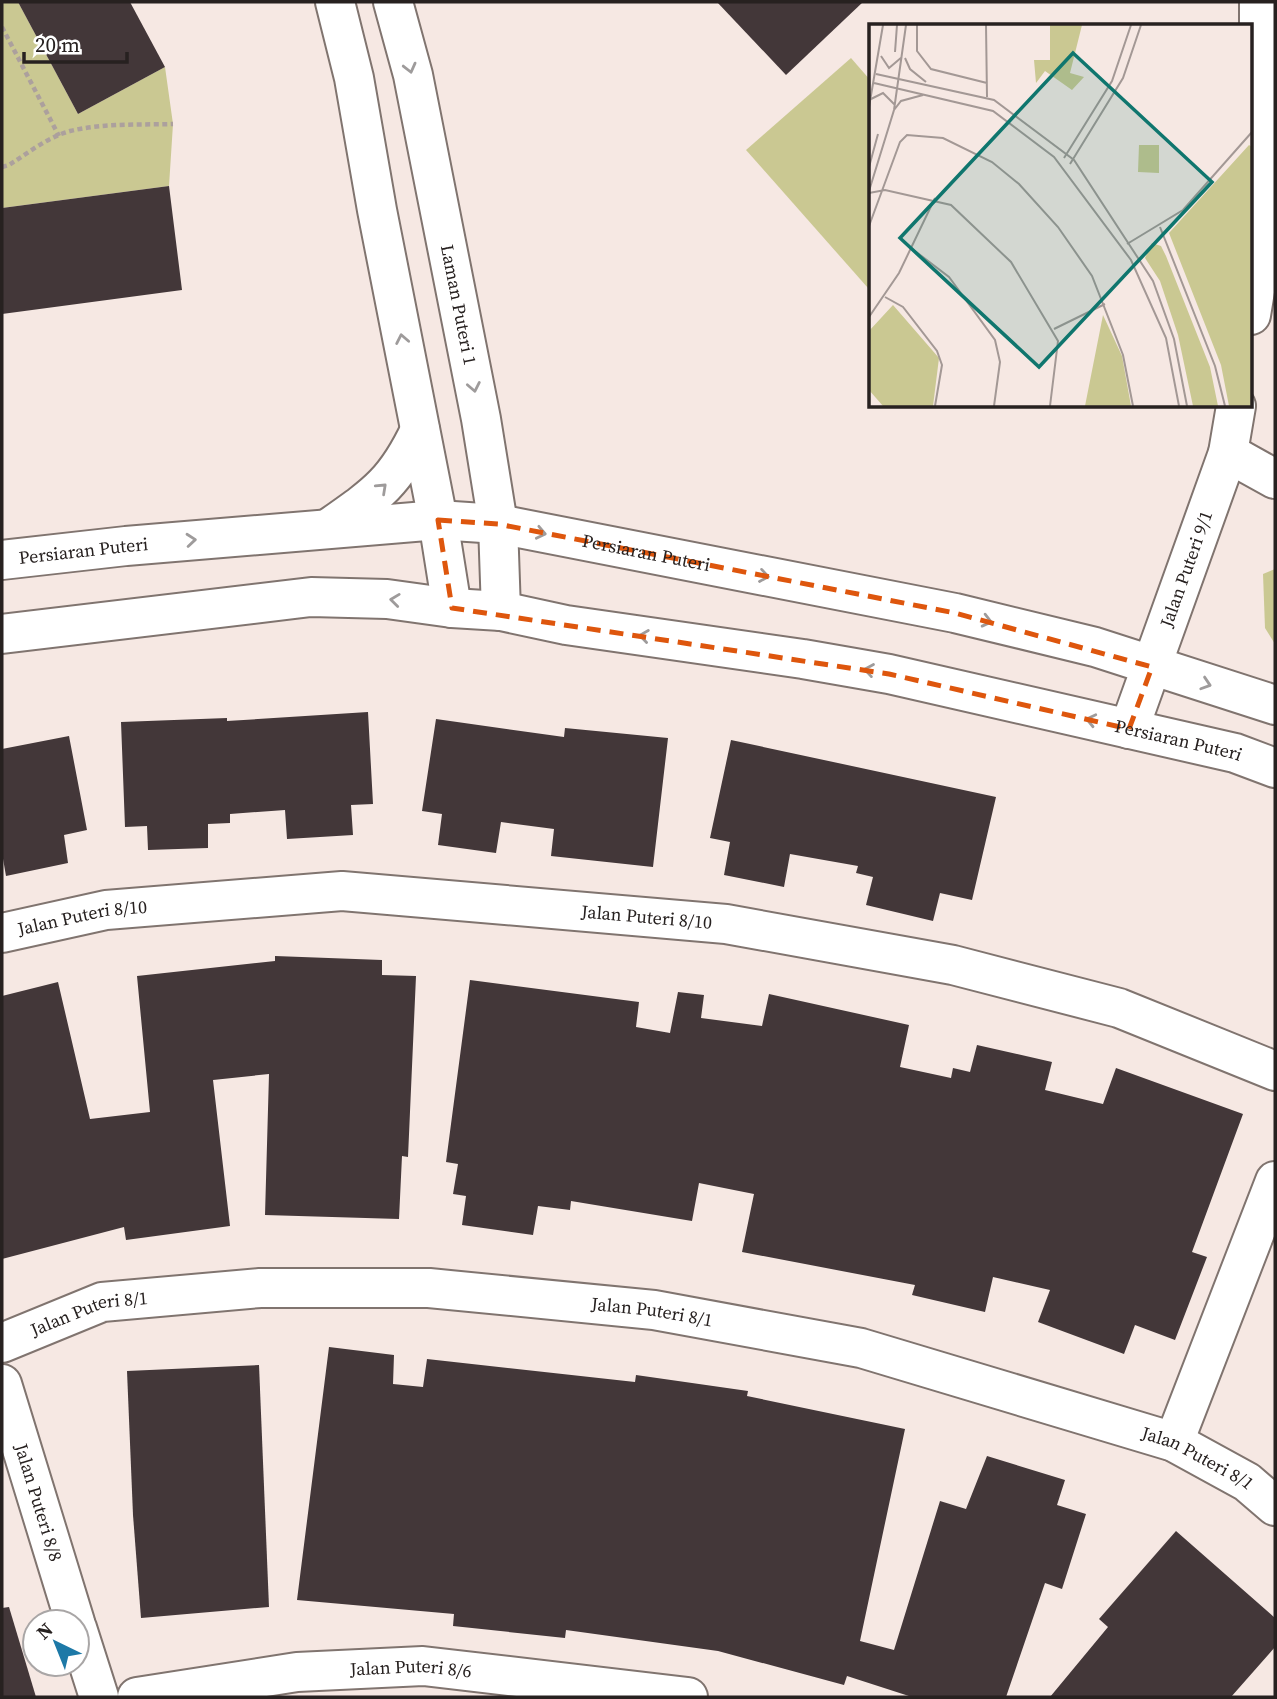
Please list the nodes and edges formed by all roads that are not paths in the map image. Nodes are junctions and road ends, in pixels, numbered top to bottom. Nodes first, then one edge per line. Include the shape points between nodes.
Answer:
1 (335, 2) edge
2 (393, 2) edge
3 (1259, 2) edge
4 (1252, 309) edge
5 (1236, 408) edge
6 (420, 430) junction
7 (1228, 453) junction
8 (1275, 479) edge
9 (438, 520) junction
10 (498, 524) junction
11 (327, 529) junction
12 (2, 560) edge
13 (452, 608) junction
14 (501, 611) junction
15 (2, 634) edge
16 (1152, 667) junction
17 (1275, 705) edge
18 (1129, 729) junction
19 (1275, 768) edge
20 (2, 933) edge
21 (1275, 1071) edge
22 (1275, 1181) edge
23 (2, 1343) edge
24 (2, 1384) edge
25 (1174, 1442) junction
26 (1275, 1506) edge
27 (71, 1608) edge
28 (91, 1672) edge
29 (99, 1697) edge
30 (136, 1697) edge
31 (688, 1697) edge

6 -> 1 street via 354,78
2 -> 10 street, Laman Puteri 1 via 413,75
3 - 4 street via 1259,267
5 - 7 street, Jalan Puteri 9/1
6 - 9 street
11 -> 6 street via 390,481
7 - 8 street
7 - 16 street, Jalan Puteri 9/1
9 - 10 street, Persiaran Puteri
9 - 11 street, Persiaran Puteri
9 - 13 street
10 - 14 street, Laman Puteri 1
10 -> 16 street, Persiaran Puteri via 955,613 1095,647
12 -> 11 street, Persiaran Puteri
13 - 14 street, Persiaran Puteri
13 -> 15 street, Persiaran Puteri via 387,599 311,597
18 -> 14 street, Persiaran Puteri via 888,674
16 -> 17 street, Persiaran Puteri
16 - 18 street, Jalan Puteri 9/1
18 - 19 street, Persiaran Puteri via 1235,753
20 - 21 street, Jalan Puteri 8/10 via 106,910 342,891 726,924 953,965 1119,1007
22 - 25 street
23 - 25 street, Jalan Puteri 8/1 via 102,1302 260,1288 429,1289 654,1310 861,1348
24 - 27 street, Jalan Puteri 8/8
25 - 26 street, Jalan Puteri 8/1 via 1247,1482
28 - 29 street
30 - 31 street, Jalan Puteri 8/6 via 297,1672 423,1666

